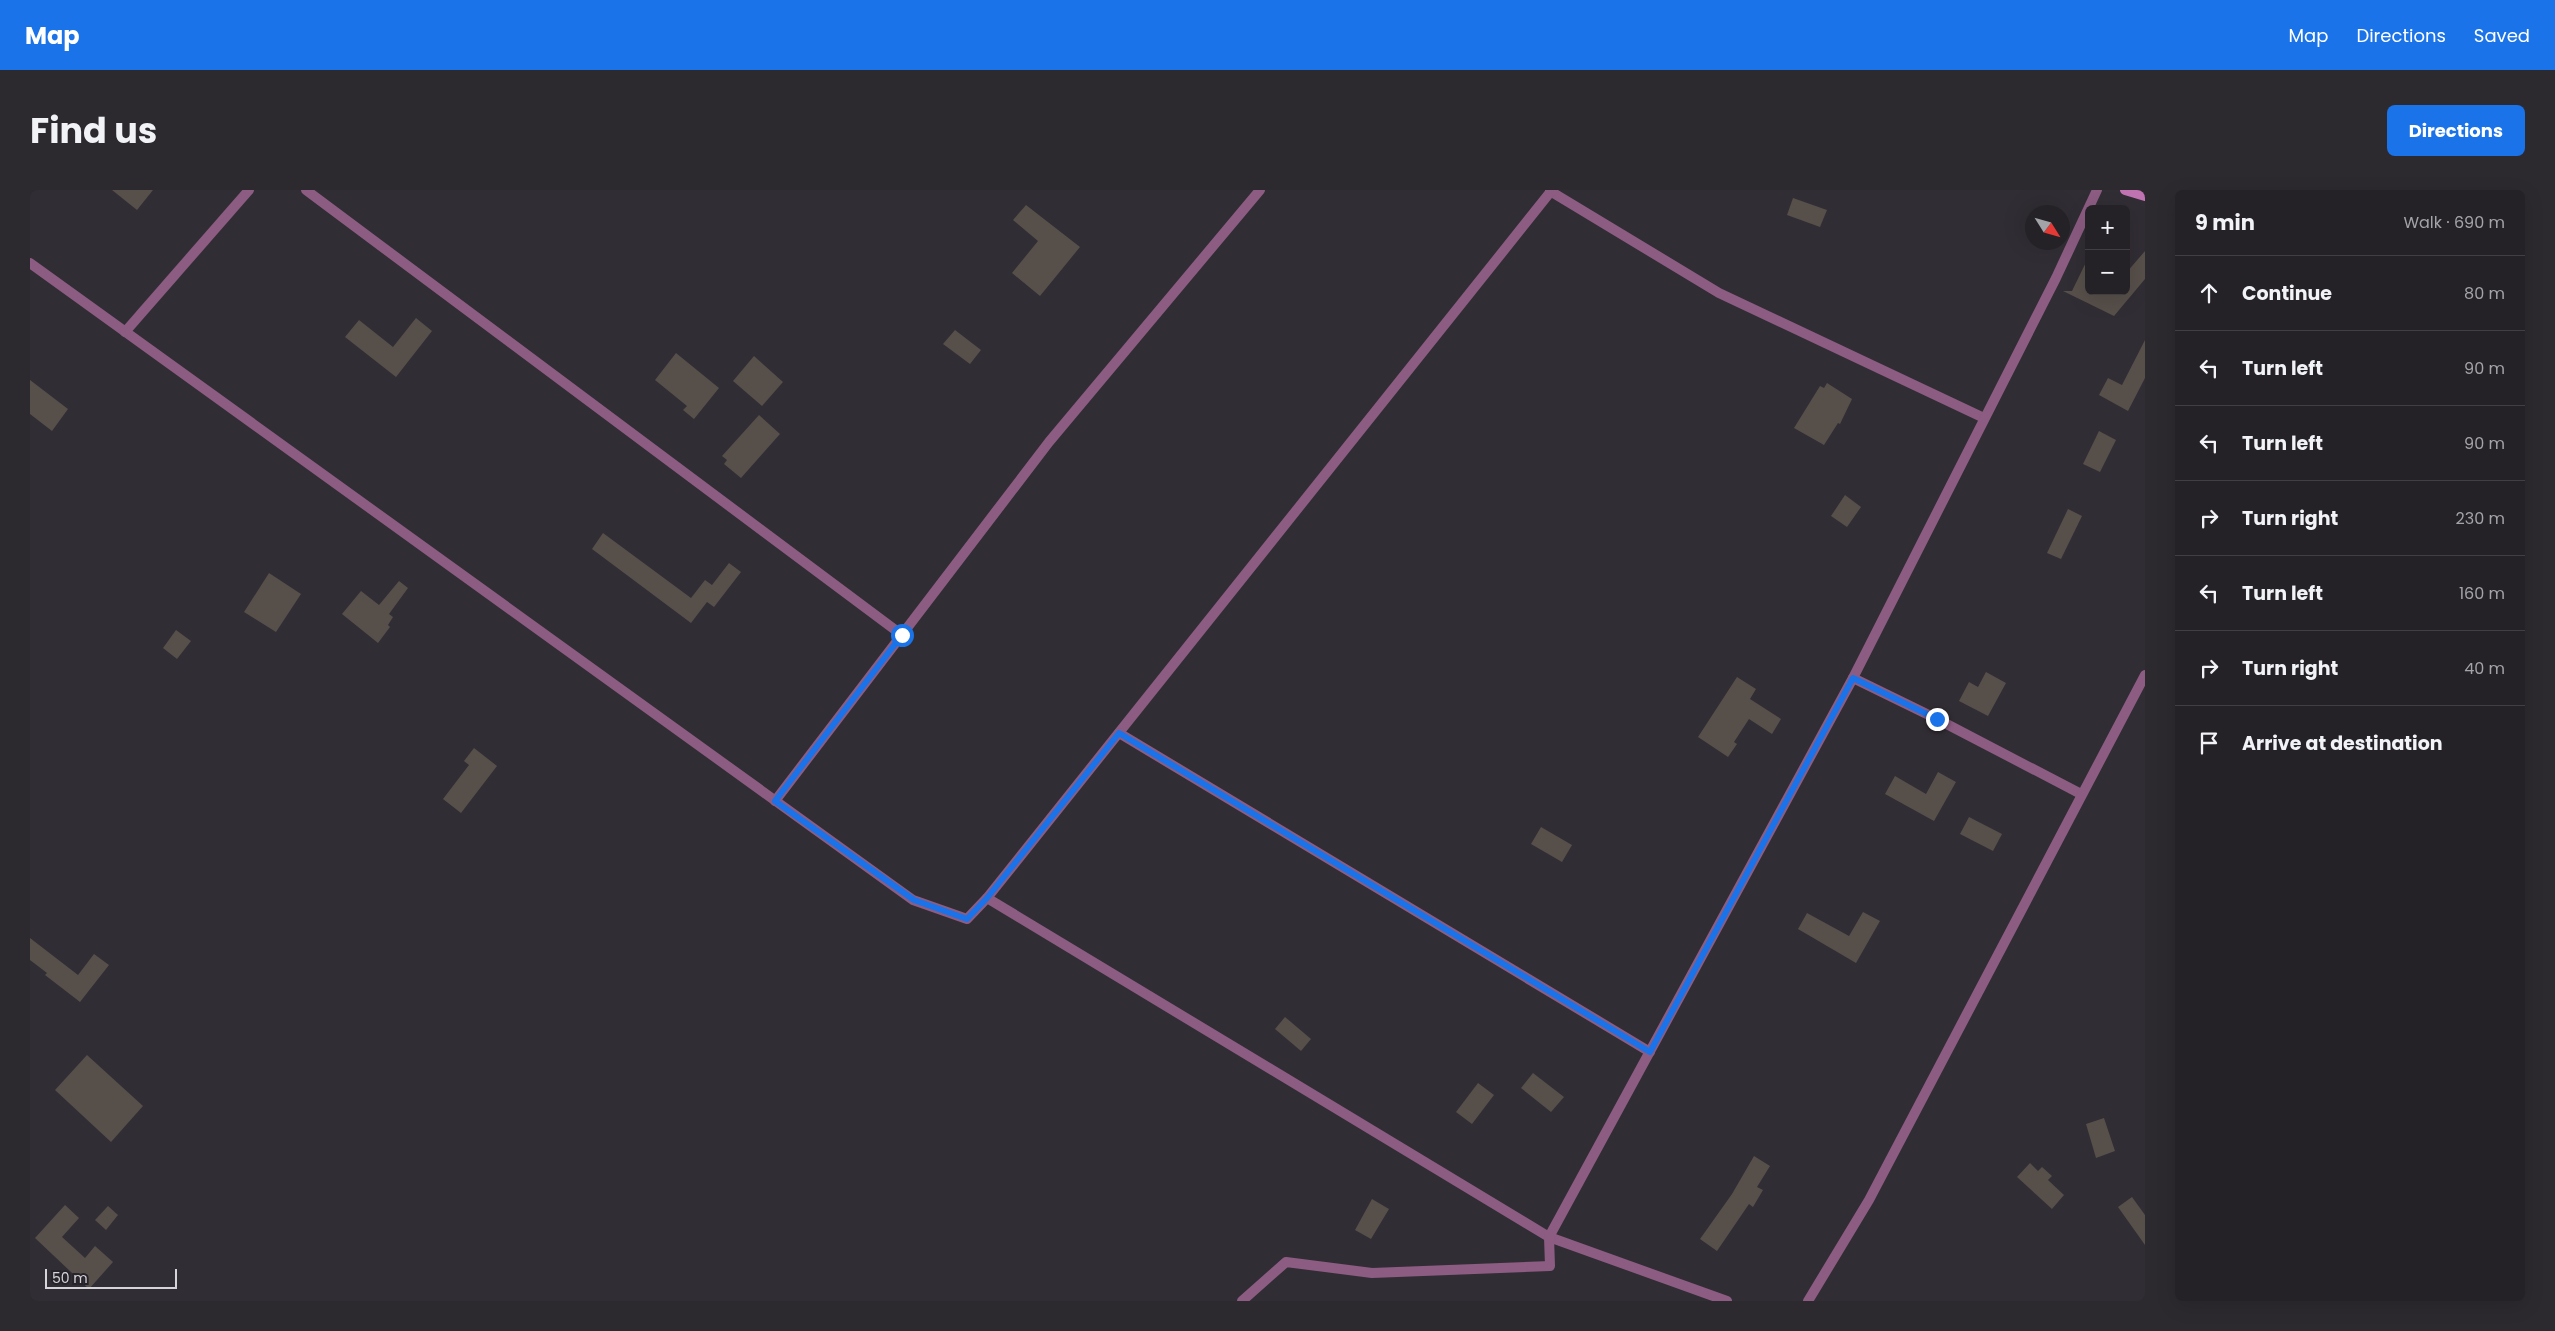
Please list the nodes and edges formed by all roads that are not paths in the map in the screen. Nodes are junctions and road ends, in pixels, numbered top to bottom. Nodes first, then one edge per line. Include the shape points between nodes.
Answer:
1 (250, 190) edge
2 (306, 190) edge
3 (1260, 190) edge
4 (2097, 190) edge
5 (2125, 190) edge
6 (1551, 191) edge
7 (2145, 196) edge
8 (30, 263) edge
9 (125, 332) junction
10 (1984, 418) junction
11 (902, 635) junction
12 (2145, 675) edge
13 (1853, 678) junction
14 (1119, 733) junction
15 (2081, 794) junction
16 (775, 801) junction
17 (987, 898) junction
18 (1650, 1052) junction
19 (1549, 1237) junction
20 (1242, 1301) edge
21 (1727, 1301) edge
22 (1808, 1301) edge

1 - 9 street
2 - 11 street
3 - 11 street via 1049,442
4 - 10 street
5 - 7 street
6 - 10 street via 1719,292
6 - 14 street
8 - 9 street
9 - 16 street
10 - 13 street
11 - 16 street
12 - 15 street
13 - 15 street
13 - 18 street
14 - 17 street
14 - 18 street
15 - 22 street via 1870,1200
16 - 17 street via 914,900 967,919
17 - 19 street
18 - 19 street
19 - 20 street via 1550,1266 1372,1273 1286,1262
19 - 21 street

